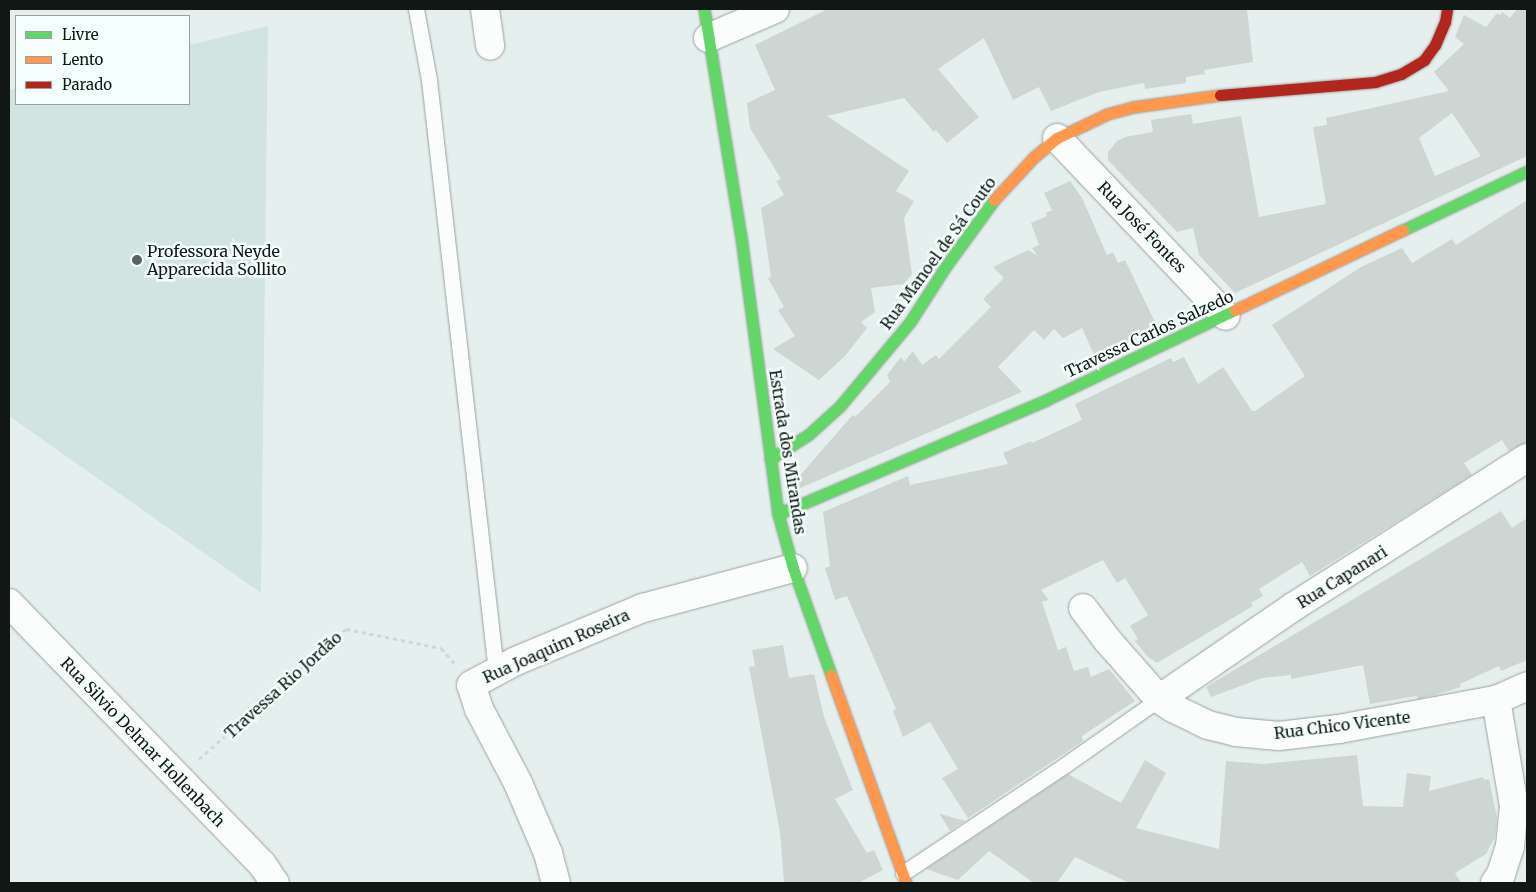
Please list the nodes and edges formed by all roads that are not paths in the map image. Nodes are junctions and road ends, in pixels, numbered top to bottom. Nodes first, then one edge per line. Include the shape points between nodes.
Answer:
1 (416, 9) edge
2 (484, 9) edge
3 (704, 9) edge
4 (775, 9) edge
5 (1447, 9) edge
6 (708, 38) junction
7 (490, 46) dead end
8 (1057, 138) junction
9 (1527, 171) edge
10 (1226, 316) junction
11 (1527, 458) edge
12 (770, 459) junction
13 (778, 514) junction
14 (793, 568) junction
15 (9, 603) edge
16 (1083, 608) dead end
17 (496, 671) junction
18 (1527, 686) edge
19 (1159, 699) junction
20 (1496, 700) junction
21 (904, 878) edge
22 (275, 883) edge
23 (556, 883) edge
24 (1495, 883) edge

1 - 17 lane via 429,80
2 - 7 street
3 - 6 street, Estrada dos Mirandas
4 - 6 street
5 - 8 street, Rua Manoel de Sá Couto via 1435,45 1424,60 1402,74 1375,82 1264,90 1134,107 1107,114
6 - 12 street, Estrada dos Mirandas via 741,237
8 - 10 street, Rua José Fontes
8 - 12 street, Rua Manoel de Sá Couto via 1000,192 910,322 840,406 808,435
9 - 10 street, Travessa Carlos Salzedo
10 - 13 street, Travessa Carlos Salzedo via 1046,400
11 - 19 street, Rua Capanari via 1293,607
12 - 13 street, Estrada dos Mirandas
13 - 14 street, Estrada dos Mirandas
14 - 17 street, Rua Joaquim Roseira via 643,608
14 - 21 street, Estrada dos Mirandas
15 - 22 street, Rua Silvio Delmar Hollenbach via 262,864
16 - 19 street, Rua Chico Vicente
17 - 23 street, Rua Joaquim Roseira via 471,685 479,709 518,783 548,853
18 - 20 street, Rua Chico Vicente
19 - 20 street, Rua Chico Vicente via 1208,725 1236,732 1279,736 1339,729
19 - 21 lane
20 - 24 street via 1514,806 1510,846

